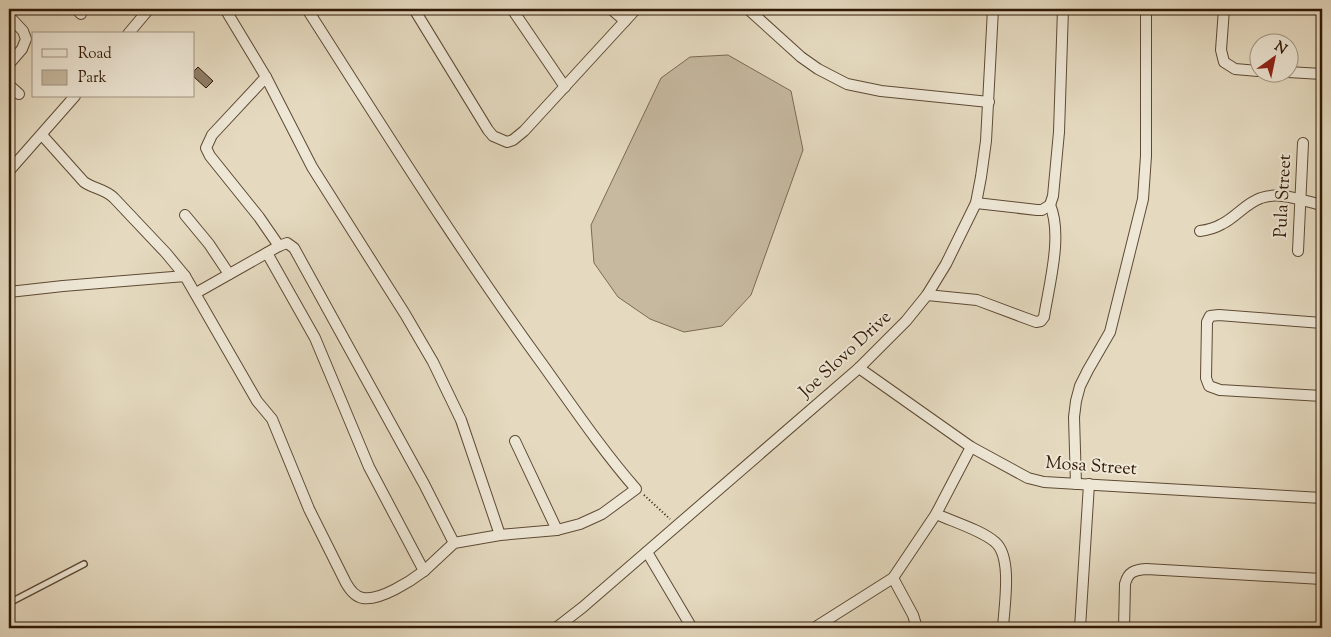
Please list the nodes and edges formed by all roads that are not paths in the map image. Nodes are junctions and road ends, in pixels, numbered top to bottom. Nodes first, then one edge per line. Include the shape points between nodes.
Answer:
1 (149, 9) edge
2 (226, 9) edge
3 (307, 9) edge
4 (414, 9) edge
5 (512, 9) edge
6 (611, 9) edge
7 (636, 9) edge
8 (748, 9) edge
9 (994, 9) edge
10 (1063, 9) edge
11 (1146, 9) edge
12 (1224, 9) edge
13 (9, 16) edge
14 (625, 21) junction
15 (130, 32) edge
16 (9, 64) edge
17 (1248, 70) edge
18 (1298, 73) edge
19 (1322, 74) edge
20 (266, 77) junction
21 (9, 84) edge
22 (565, 87) junction
23 (19, 94) dead end
24 (73, 98) edge
25 (989, 102) junction
26 (42, 135) junction
27 (1303, 143) dead end
28 (9, 171) edge
29 (1300, 200) junction
30 (976, 203) junction
31 (1050, 205) junction
32 (1322, 205) edge
33 (184, 215) dead end
34 (1200, 231) dead end
35 (279, 246) junction
36 (1298, 251) dead end
37 (268, 253) junction
38 (229, 274) junction
39 (185, 276) junction
40 (9, 292) edge
41 (196, 293) junction
42 (927, 294) junction
43 (1322, 323) edge
44 (860, 368) junction
45 (1322, 396) edge
46 (515, 441) dead end
47 (971, 447) junction
48 (1076, 484) junction
49 (1089, 484) junction
50 (1322, 498) edge
51 (936, 514) junction
52 (557, 530) junction
53 (500, 535) junction
54 (454, 543) junction
55 (647, 552) junction
56 (84, 564) dead end
57 (424, 570) junction
58 (893, 578) junction
59 (1322, 579) edge
60 (9, 603) edge
61 (556, 628) edge
62 (692, 628) edge
63 (814, 628) edge
64 (917, 628) edge
65 (1003, 628) edge
66 (1080, 628) edge
67 (1124, 628) edge

1 - 15 street
2 - 20 street
3 - 52 street via 449,231 524,340 636,489 602,514
4 - 22 street via 488,130 500,140 507,142 518,136
5 - 22 street
6 - 14 street
7 - 14 street
8 - 25 street via 807,61 834,79 880,91
9 - 25 street, Joe Slovo Drive
10 - 31 street via 1059,132
11 - 48 street via 1143,199 1110,332 1080,386 1076,401
12 - 17 street via 1221,50 1224,62 1234,69
13 - 16 street via 26,39
14 - 22 street
18 - 19 street
20 - 35 street via 212,135 206,148
20 - 53 street via 312,166 433,362 461,420
21 - 23 street
24 - 26 street
25 - 30 street, Joe Slovo Drive
26 - 28 street
26 - 39 street via 84,182 108,192
27 - 29 street, Pula Street
29 - 32 street
29 - 34 street via 1271,196 1261,198 1223,224
29 - 36 street, Pula Street
30 - 31 street via 1037,210
30 - 42 street, Joe Slovo Drive via 946,264
31 - 42 street via 1055,222 1055,242 1041,321 970,298
33 - 38 street
35 - 37 street
35 - 54 street via 287,243 294,248
37 - 38 street
37 - 57 street via 315,338 368,467
38 - 41 street
39 - 40 street
39 - 41 street
41 - 57 street via 257,400 272,419 308,509 353,594 362,598 374,597 405,584
42 - 44 street, Joe Slovo Drive via 906,321
43 - 45 street via 1210,316 1207,322 1206,378 1209,386 1220,390
44 - 47 street, Mosa Street
44 - 55 street, Joe Slovo Drive
46 - 52 street
47 - 48 street, Mosa Street via 1028,478
47 - 51 street
48 - 49 street, Mosa Street
49 - 50 street, Mosa Street
49 - 66 street
51 - 58 street
51 - 65 street via 987,537 1004,553
52 - 53 street
53 - 54 street
54 - 57 street
55 - 61 street, Joe Slovo Drive
55 - 62 street
56 - 60 lane
58 - 63 street
58 - 64 street
59 - 67 street via 1136,570 1131,572 1125,584

